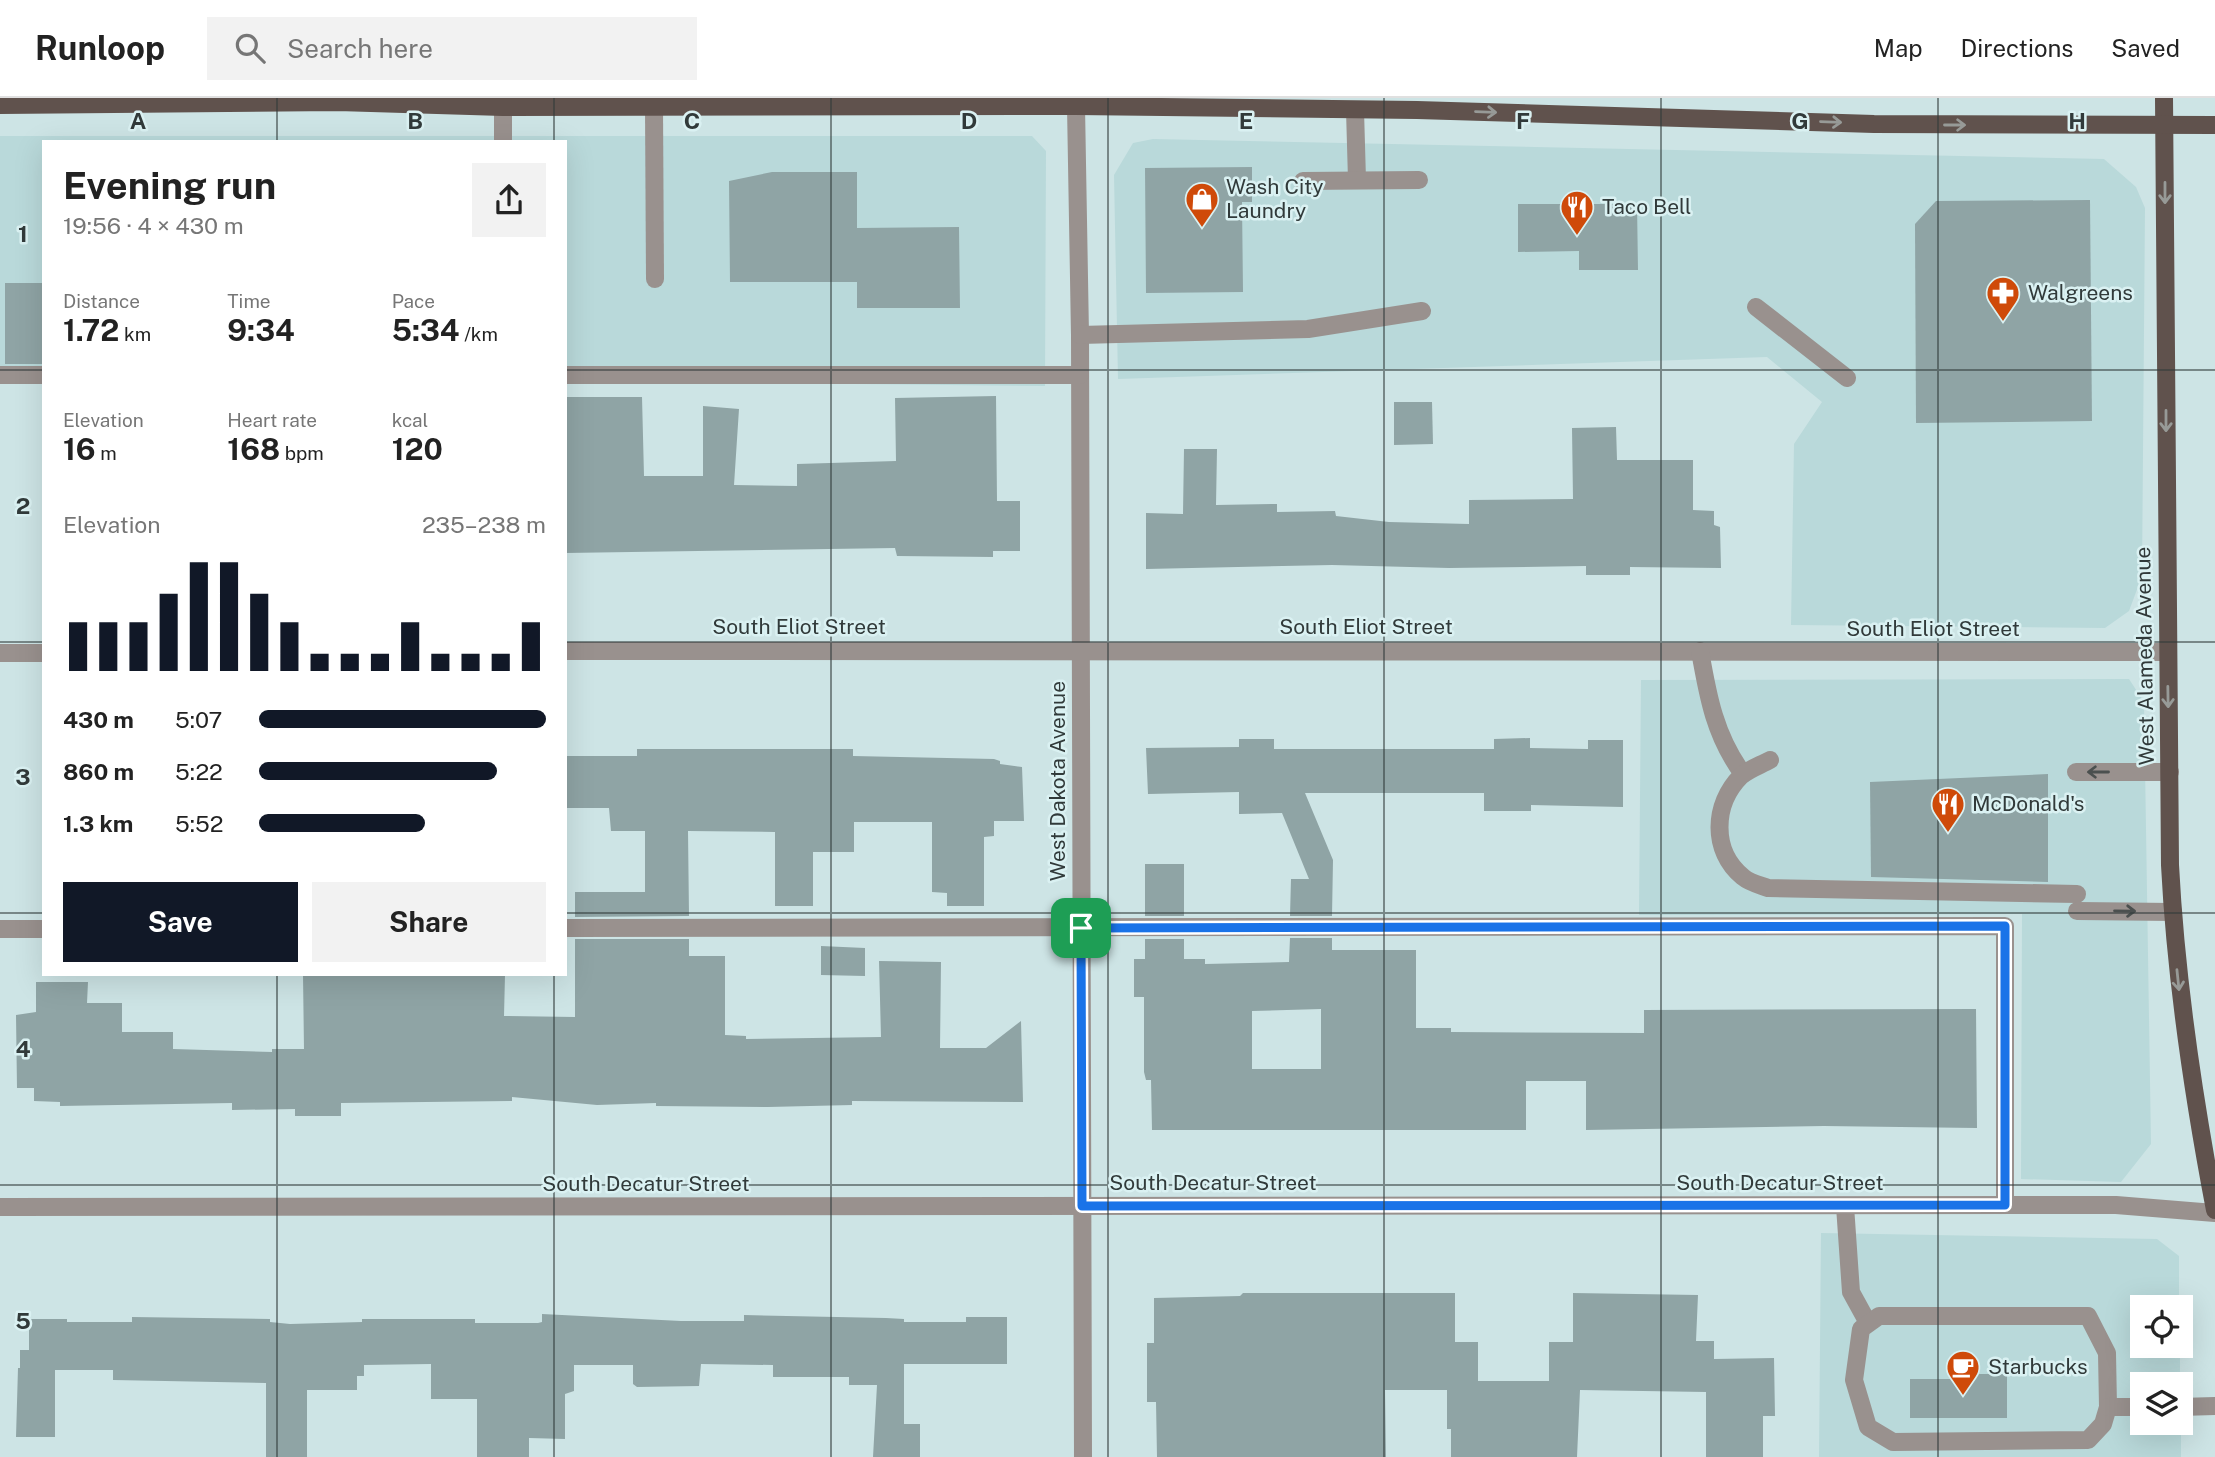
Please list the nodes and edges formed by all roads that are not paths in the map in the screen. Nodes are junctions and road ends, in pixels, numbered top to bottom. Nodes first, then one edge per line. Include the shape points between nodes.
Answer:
1 (2164, 98) edge
2 (0, 104) edge
3 (1076, 106) junction
4 (503, 107) junction
5 (654, 107) junction
6 (1355, 110) junction
7 (2165, 125) junction
8 (2215, 125) edge
9 (503, 140) edge
10 (1357, 180) junction
11 (1419, 180) dead end
12 (1303, 181) dead end
13 (655, 279) dead end
14 (1756, 307) dead end
15 (1422, 311) dead end
16 (1080, 335) junction
17 (1080, 374) junction
18 (0, 375) edge
19 (42, 375) edge
20 (567, 375) edge
21 (1847, 378) dead end
22 (1080, 649) junction
23 (567, 651) edge
24 (1700, 651) junction
25 (2166, 652) junction
26 (0, 653) edge
27 (42, 653) edge
28 (1770, 760) dead end
29 (2076, 772) dead end
30 (2170, 772) junction
31 (1743, 774) junction
32 (2173, 912) junction
33 (567, 928) edge
34 (1081, 928) junction
35 (0, 929) edge
36 (42, 929) edge
37 (2005, 1205) junction
38 (1082, 1206) junction
39 (1845, 1206) junction
40 (0, 1208) edge
41 (2215, 1211) edge
42 (1868, 1323) junction
43 (2193, 1406) edge
44 (2215, 1406) edge
45 (2108, 1407) junction
46 (2130, 1407) edge
47 (1083, 1457) edge

1 - 7 main road, West Alameda Avenue
2 - 4 main road via 338,102
3 - 5 main road
3 - 6 main road
3 - 16 street, West Dakota Avenue
4 - 5 main road
4 - 9 street
5 - 13 street
6 -> 7 main road via 1874,124
6 - 10 street
7 - 8 main road
7 -> 25 main road, West Alameda Avenue
10 - 11 street
10 - 12 street
14 - 21 street
15 - 16 street via 1308,329
16 - 17 street, West Dakota Avenue
17 - 20 street
17 - 22 street, West Dakota Avenue
18 - 19 street
22 - 23 street, South Eliot Street
22 - 24 street, South Eliot Street
22 - 34 street, West Dakota Avenue
24 - 25 street, South Eliot Street
24 - 31 street via 1711,714
25 -> 30 main road, West Alameda Avenue
26 - 27 street
28 - 31 street
30 -> 29 street
30 - 32 main road, West Alameda Avenue
31 -> 32 street via 1724,799 1719,829 1725,858 1745,879 1768,888 2077,902
32 -> 41 main road, West Alameda Avenue via 2189,1075
33 - 34 street
34 - 37 street via 2005,926
34 - 38 street, West Dakota Avenue
35 - 36 street
37 - 39 street, South Decatur Street
37 - 41 street, South Decatur Street
38 - 39 street, South Decatur Street
38 - 40 street, South Decatur Street
38 - 47 street, West Dakota Avenue
39 - 42 street via 1851,1292
42 - 45 street via 1879,1316 2088,1316 2107,1353
42 - 45 street via 1861,1329 1854,1380 1868,1427 1893,1442 2088,1440 2103,1424
43 - 44 street
45 - 46 street

